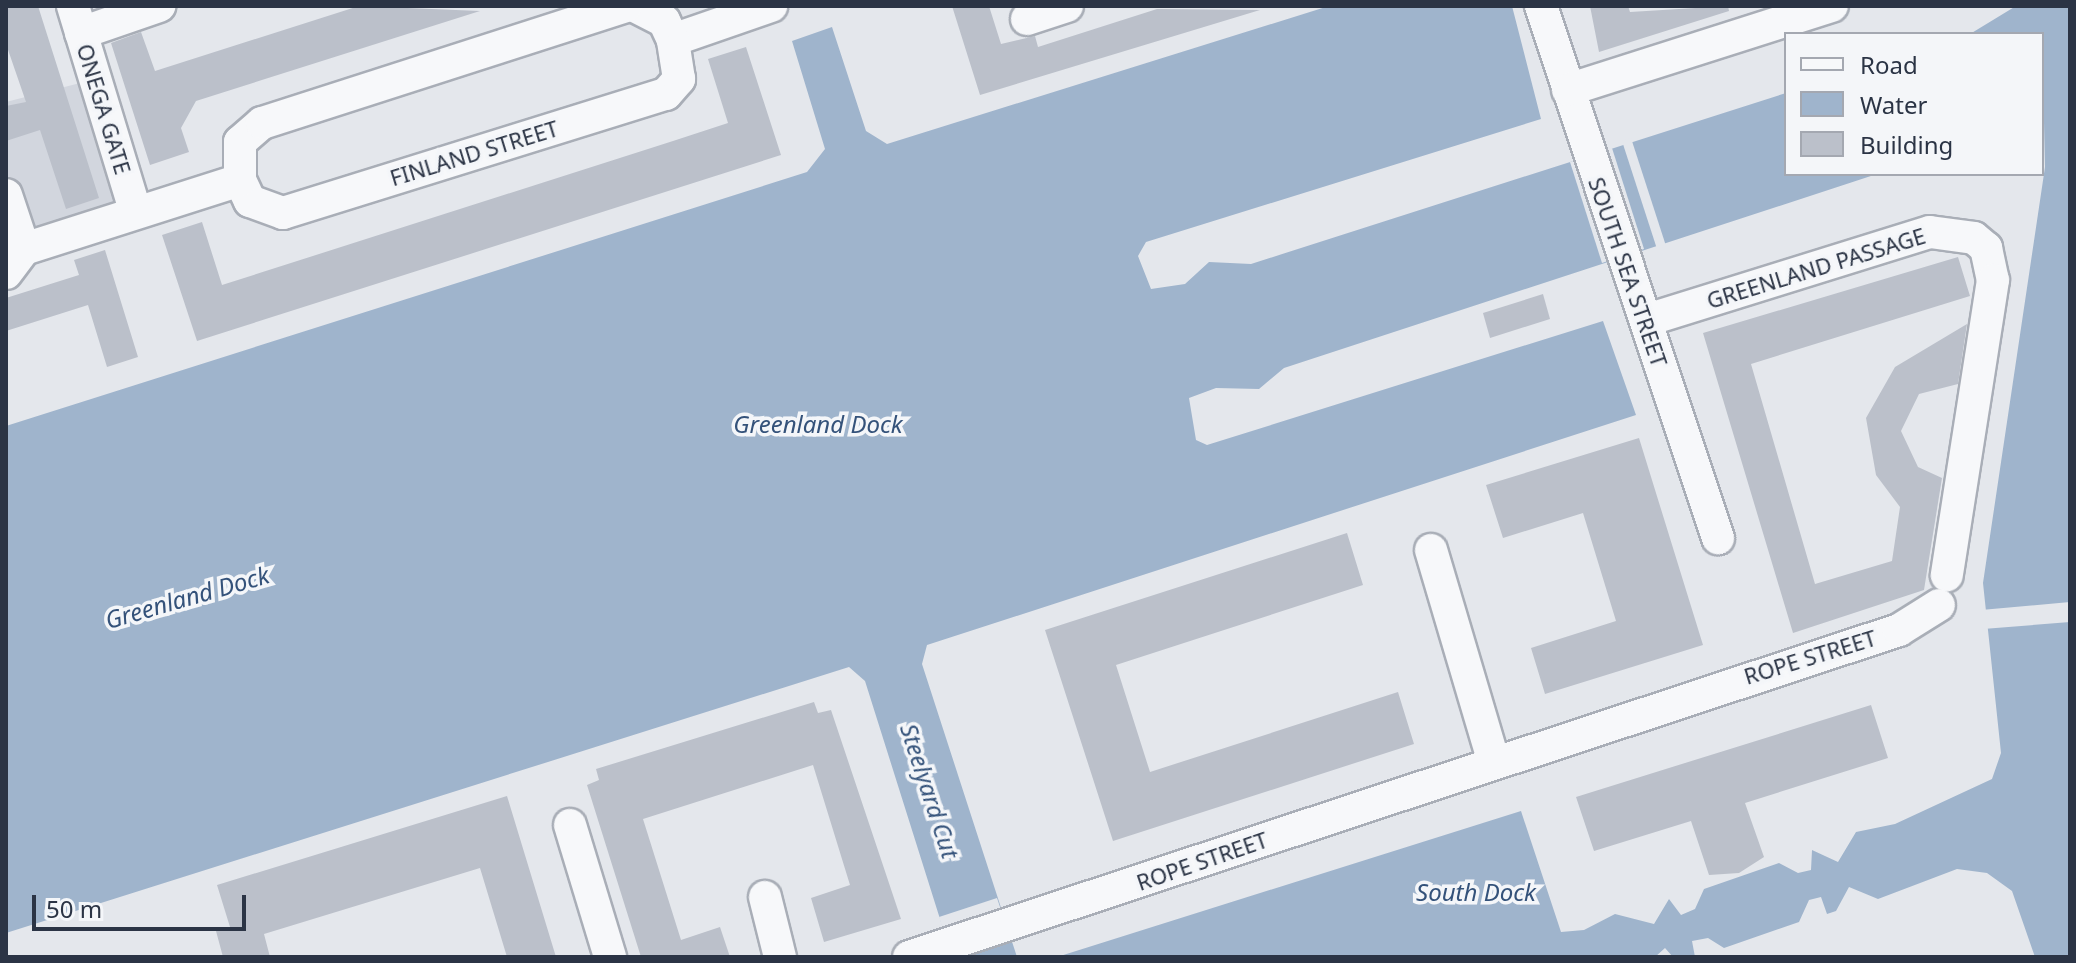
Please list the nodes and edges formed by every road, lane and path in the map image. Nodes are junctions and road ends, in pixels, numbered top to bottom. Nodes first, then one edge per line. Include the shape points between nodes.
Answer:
1 (159, 6) edge
2 (626, 6) edge
3 (634, 6) edge
4 (771, 6) edge
5 (1067, 6) edge
6 (1541, 6) edge
7 (1832, 6) edge
8 (1027, 19) dead end
9 (77, 20) edge
10 (673, 40) junction
11 (1568, 90) junction
12 (240, 180) junction
13 (6, 195) edge
14 (136, 213) junction
15 (15, 261) edge
16 (1647, 320) junction
17 (1718, 538) dead end
18 (1431, 550) dead end
19 (1943, 590) joint
20 (1493, 759) junction
21 (570, 825) dead end
22 (765, 897) dead end
23 (610, 957) edge
24 (780, 957) edge
25 (909, 957) edge

1 - 9 street
2 - 12 street via 262,123 240,142
3 - 10 street via 664,21
4 - 10 street
5 - 8 street
6 - 11 street, SOUTH SEA STREET
7 - 11 street
9 - 14 street, ONEGA GATE
10 - 12 street, FINLAND STREET via 679,79 666,94 283,213 250,201
11 - 16 street, SOUTH SEA STREET
12 - 14 street
13 - 15 street
14 - 15 street
16 - 17 street, SOUTH SEA STREET
16 - 19 street, GREENLAND PASSAGE via 1930,232 1974,238 1986,248 1993,280
18 - 20 street
19 - 20 street, ROPE STREET via 1899,630
20 - 25 street, ROPE STREET
21 - 23 street
22 - 24 street

